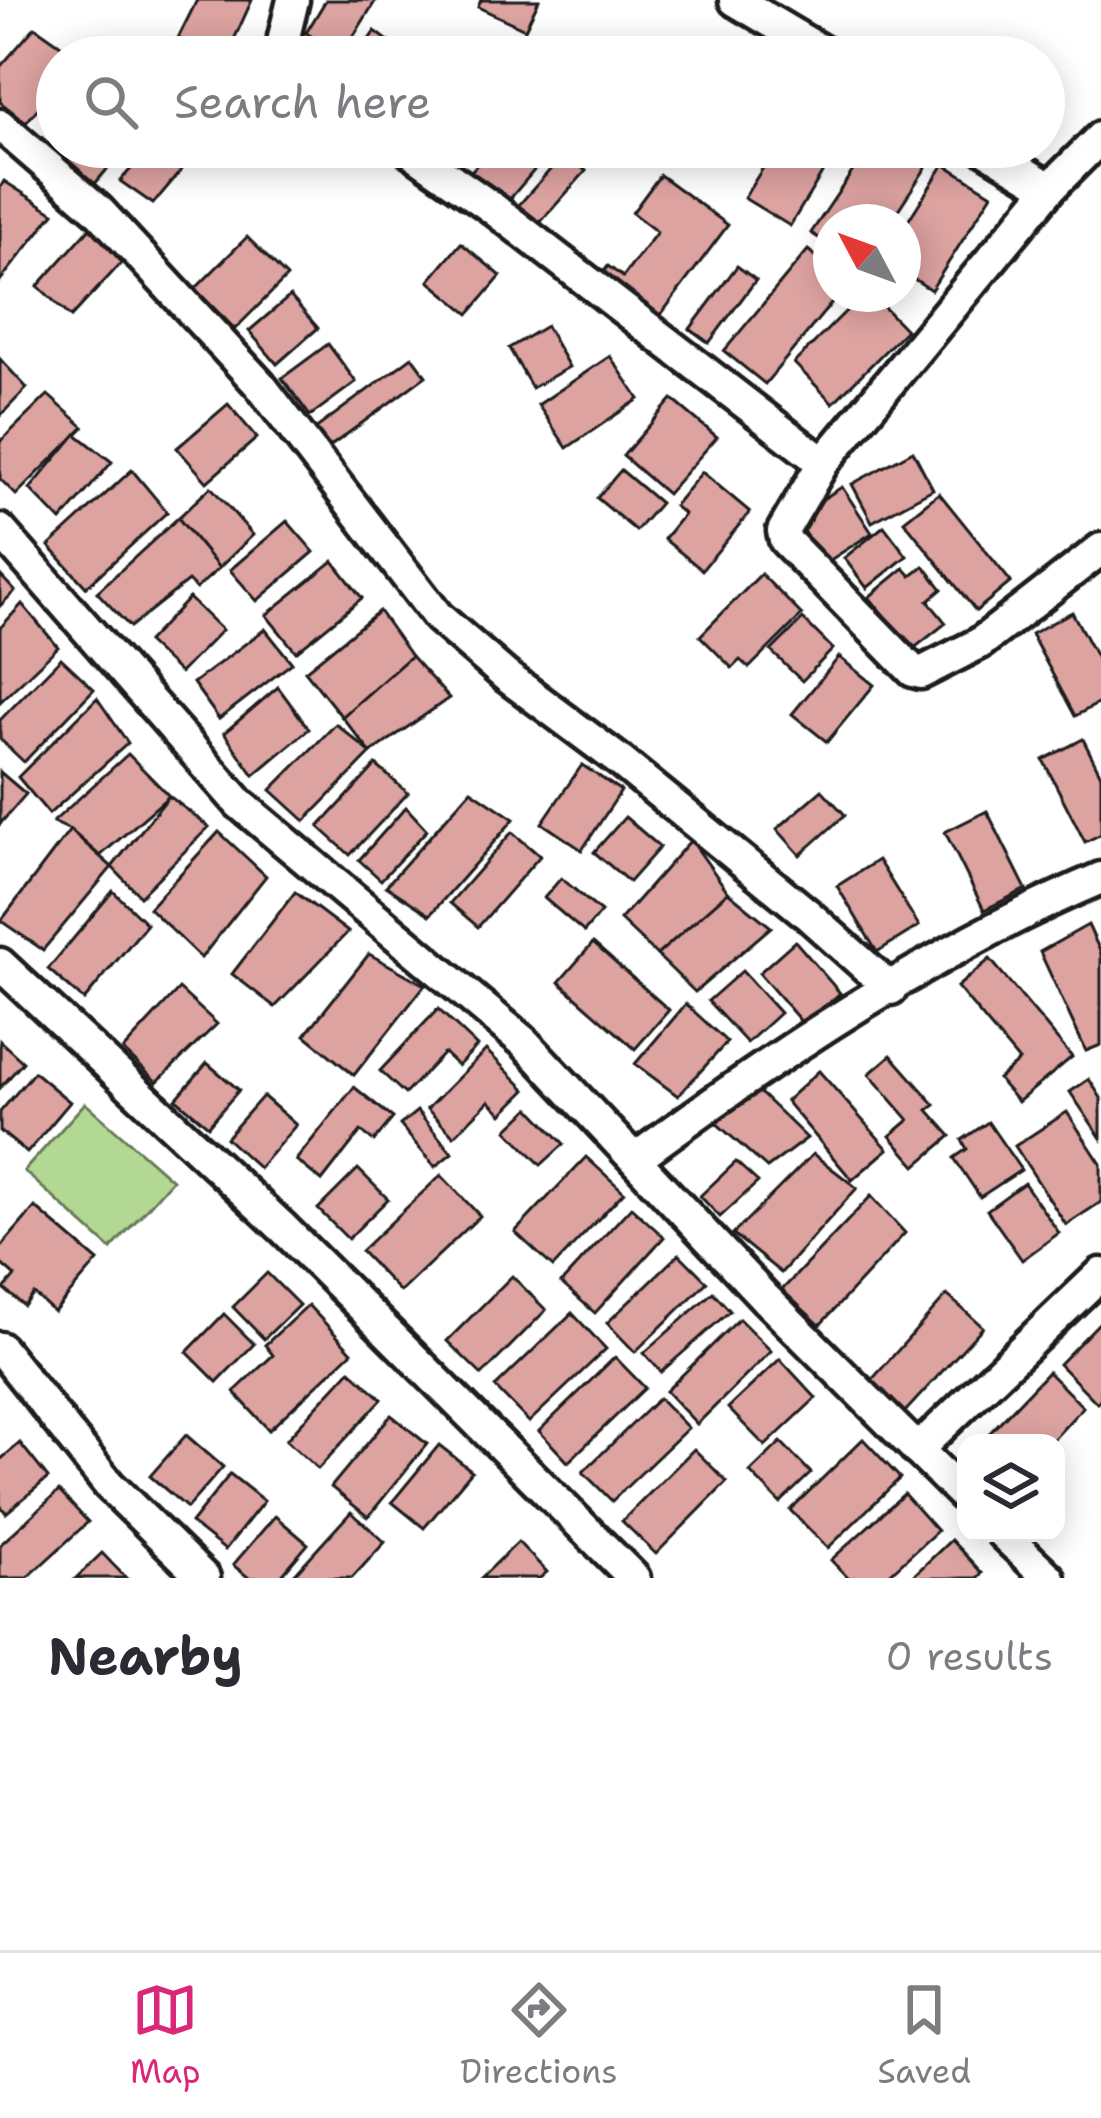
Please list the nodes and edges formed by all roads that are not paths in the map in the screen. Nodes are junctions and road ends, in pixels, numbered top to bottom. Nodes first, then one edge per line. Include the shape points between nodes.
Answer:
1 (293, 0) edge
2 (735, 0) edge
3 (284, 36) edge
4 (796, 36) edge
5 (0, 125) edge
6 (1101, 137) edge
7 (36, 156) edge
8 (50, 168) edge
9 (434, 168) edge
10 (1017, 168) edge
11 (1051, 188) junction
12 (823, 463) junction
13 (0, 530) edge
14 (1101, 550) edge
15 (1101, 878) edge
16 (0, 964) edge
17 (891, 988) junction
18 (635, 1159) junction
19 (1101, 1274) edge
20 (0, 1348) edge
21 (917, 1450) junction
22 (957, 1489) edge
23 (1011, 1542) edge
24 (204, 1578) edge
25 (634, 1578) edge
26 (1048, 1578) edge

1 - 3 street
2 - 4 street
5 - 7 street
6 - 11 street
8 - 17 street via 260,385 437,617
9 - 12 street
10 - 11 street
11 - 12 street
12 - 14 street via 787,518 785,540 913,671 932,670 980,643
13 - 18 street via 240,804 524,1042
15 - 17 street
16 - 25 street via 283,1228
17 - 18 street via 761,1066
18 - 21 street
19 - 21 street
20 - 24 street via 110,1485
21 - 22 street
23 - 26 street

